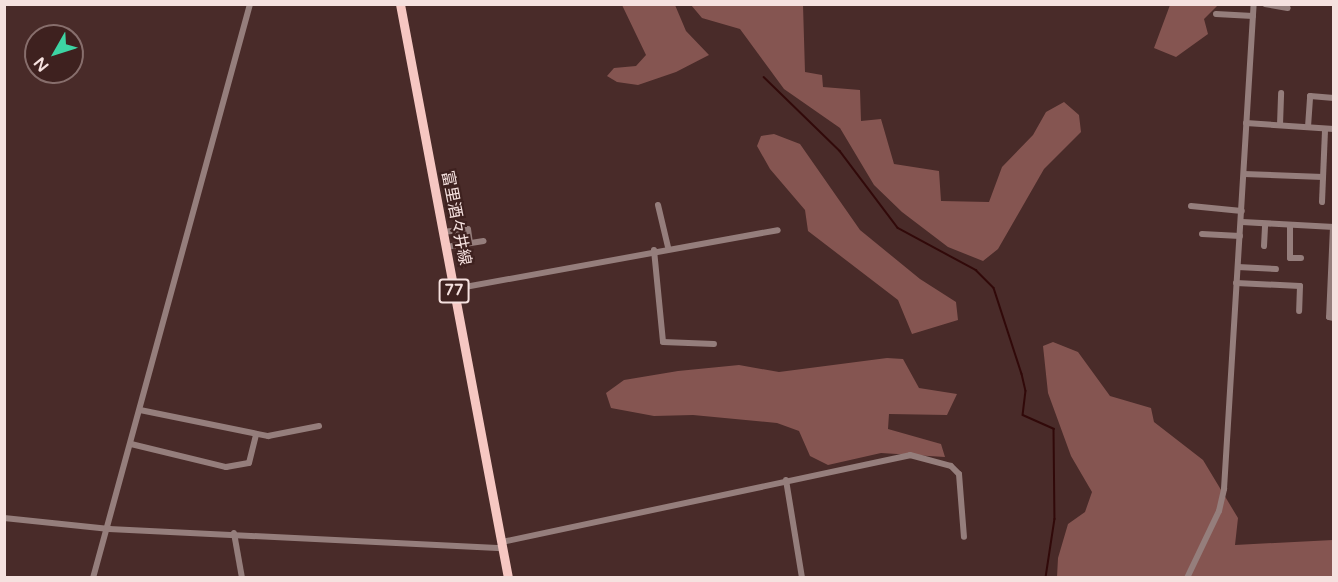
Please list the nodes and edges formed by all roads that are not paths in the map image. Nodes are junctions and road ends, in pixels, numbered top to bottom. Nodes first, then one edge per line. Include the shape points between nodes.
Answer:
1 (250, 4) edge
2 (400, 4) edge
3 (1254, 4) edge
4 (1265, 4) edge
5 (1288, 8) dead end
6 (1216, 14) dead end
7 (1253, 16) junction
8 (1281, 93) dead end
9 (1334, 98) edge
10 (1246, 123) junction
11 (1280, 125) junction
12 (1308, 127) junction
13 (1325, 129) junction
14 (1334, 129) edge
15 (1244, 174) junction
16 (1323, 177) junction
17 (1322, 202) dead end
18 (658, 205) dead end
19 (1191, 206) dead end
20 (1242, 211) junction
21 (1242, 222) junction
22 (1265, 224) junction
23 (1290, 225) junction
24 (1333, 227) edge
25 (778, 230) dead end
26 (443, 232) junction
27 (1202, 234) dead end
28 (1240, 236) junction
29 (484, 241) dead end
30 (470, 243) junction
31 (1264, 246) dead end
32 (446, 247) junction
33 (668, 247) junction
34 (654, 250) junction
35 (1301, 258) dead end
36 (1238, 267) junction
37 (1276, 269) dead end
38 (1236, 283) junction
39 (454, 289) junction
40 (1332, 290) edge
41 (1299, 311) dead end
42 (1334, 318) edge
43 (714, 344) dead end
44 (140, 410) junction
45 (319, 426) dead end
46 (256, 434) junction
47 (131, 444) junction
48 (786, 480) junction
49 (4, 518) edge
50 (109, 529) junction
51 (234, 533) junction
52 (964, 537) dead end
53 (502, 545) junction
54 (93, 578) edge
55 (242, 578) edge
56 (508, 578) edge
57 (802, 578) edge
58 (1187, 578) edge

1 - 44 street
2 - 26 main road, 富里酒々井線 / 77
3 - 7 street
4 - 5 street
6 - 7 street
7 - 10 street
8 - 11 street
9 - 12 street via 1310,96
10 - 11 street
10 - 15 street
11 - 12 street
12 - 13 street
13 - 14 street
13 - 16 street
15 - 16 street
15 - 20 street
16 - 17 street
18 - 33 street
19 - 20 street
20 - 21 street
21 - 22 street
21 - 28 street
22 - 23 street
22 - 31 street
23 - 24 street
23 - 35 street via 1290,258
24 - 40 street
25 - 33 street
26 - 30 street via 468,229
26 - 32 main road, 富里酒々井線 / 77
27 - 28 street
28 - 36 street
29 - 30 street
30 - 32 street
32 - 39 main road, 富里酒々井線 / 77
33 - 34 street
34 - 39 street
34 - 43 street via 663,342
36 - 37 street
36 - 38 street
38 - 41 street via 1300,286
38 - 58 street via 1224,489 1219,511
39 - 53 main road, 富里酒々井線 / 77
40 - 42 street via 1329,317
44 - 46 street
44 - 47 street
45 - 46 street via 268,436
46 - 47 street via 249,463 226,467
47 - 50 street
48 - 52 street via 910,455 951,466 959,474
48 - 53 street
48 - 57 street
49 - 50 street
50 - 51 street
50 - 54 street
51 - 53 street
51 - 55 street
53 - 56 main road, 富里酒々井線 / 77

